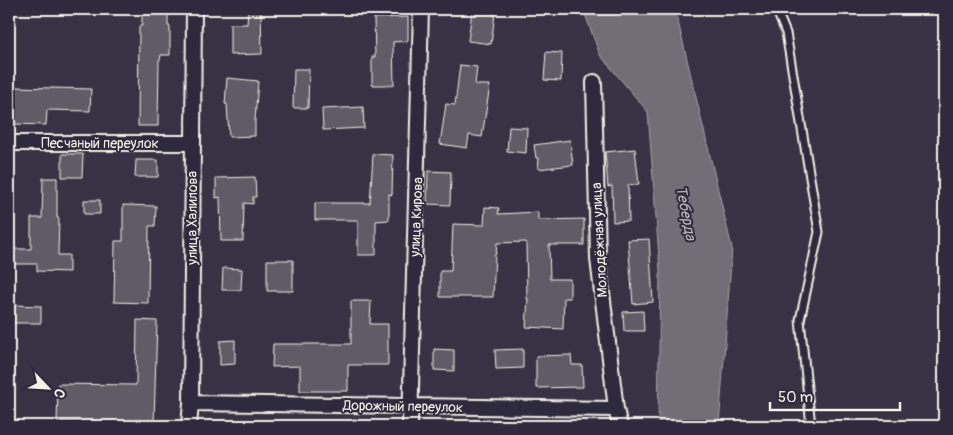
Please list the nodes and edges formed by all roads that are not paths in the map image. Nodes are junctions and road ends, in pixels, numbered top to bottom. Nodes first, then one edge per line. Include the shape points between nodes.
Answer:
1 (194, 9) edge
2 (421, 9) edge
3 (776, 9) edge
4 (594, 82) dead end
5 (9, 143) edge
6 (192, 143) junction
7 (191, 403) junction
8 (410, 407) junction
9 (616, 409) junction
10 (189, 426) edge
11 (410, 426) edge
12 (620, 426) edge
13 (811, 426) edge

1 - 6 street, улица Халилова
2 - 8 street, улица Кирова
3 - 13 lane via 786,34 819,232 800,320
4 - 9 street, Молодёжная улица via 598,259
5 - 6 street, Песчаный переулок
6 - 7 street, улица Халилова
7 - 8 street, Дорожный переулок
7 - 10 street, улица Халилова
8 - 9 street, Дорожный переулок
8 - 11 street, улица Кирова
9 - 12 street, Молодёжная улица

